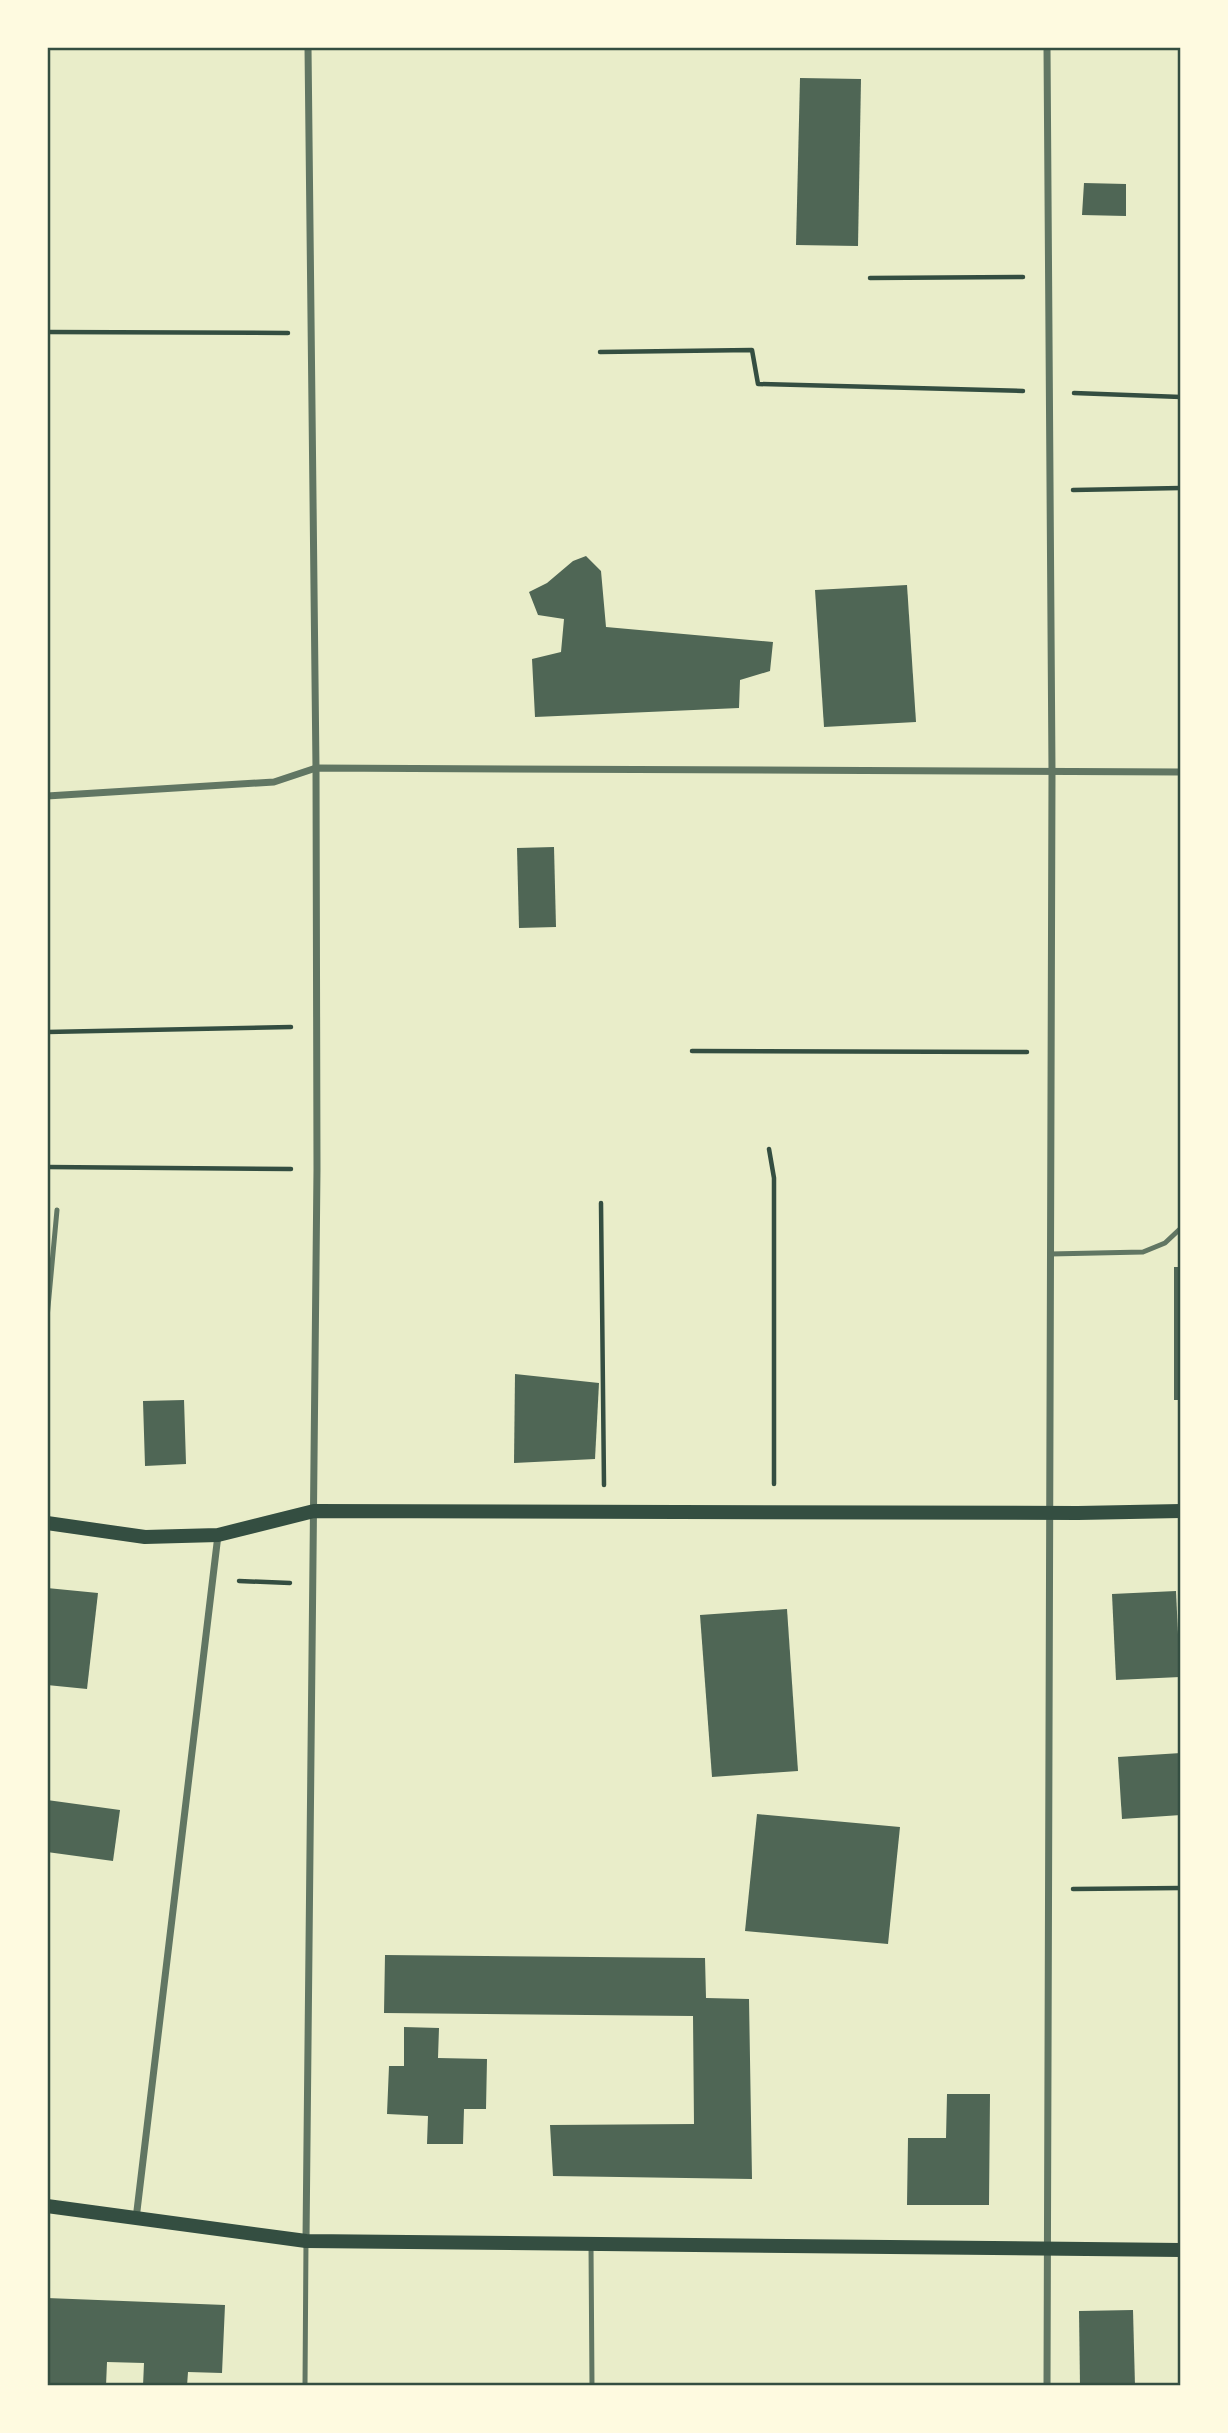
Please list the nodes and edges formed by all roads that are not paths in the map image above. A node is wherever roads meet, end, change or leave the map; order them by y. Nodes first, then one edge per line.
1 (308, 47) edge
2 (1047, 47) edge
3 (316, 768) junction
4 (1052, 772) junction
5 (1181, 772) edge
6 (47, 796) edge
7 (57, 1210) dead end
8 (1181, 1228) edge
9 (1050, 1254) junction
10 (47, 1318) edge
11 (314, 1511) junction
12 (1181, 1511) edge
13 (1048, 1513) junction
14 (47, 1523) edge
15 (219, 1535) junction
16 (47, 2206) edge
17 (136, 2220) junction
18 (306, 2241) junction
19 (591, 2244) junction
20 (1046, 2249) junction
21 (1181, 2250) edge
22 (306, 2386) edge
23 (592, 2386) edge
24 (1047, 2386) edge

1 - 3 street
2 - 4 street
3 - 4 street
3 - 6 street
3 - 11 street
4 - 5 street
4 - 9 street
7 - 10 lane
8 - 9 lane
9 - 13 street
11 - 13 main road
11 - 15 main road
11 - 18 street
12 - 13 main road
13 - 20 street
14 - 15 main road
15 - 17 street
16 - 17 main road
17 - 18 main road
18 - 19 main road
18 - 22 lane
19 - 20 main road
19 - 23 lane
20 - 21 main road
20 - 24 street

